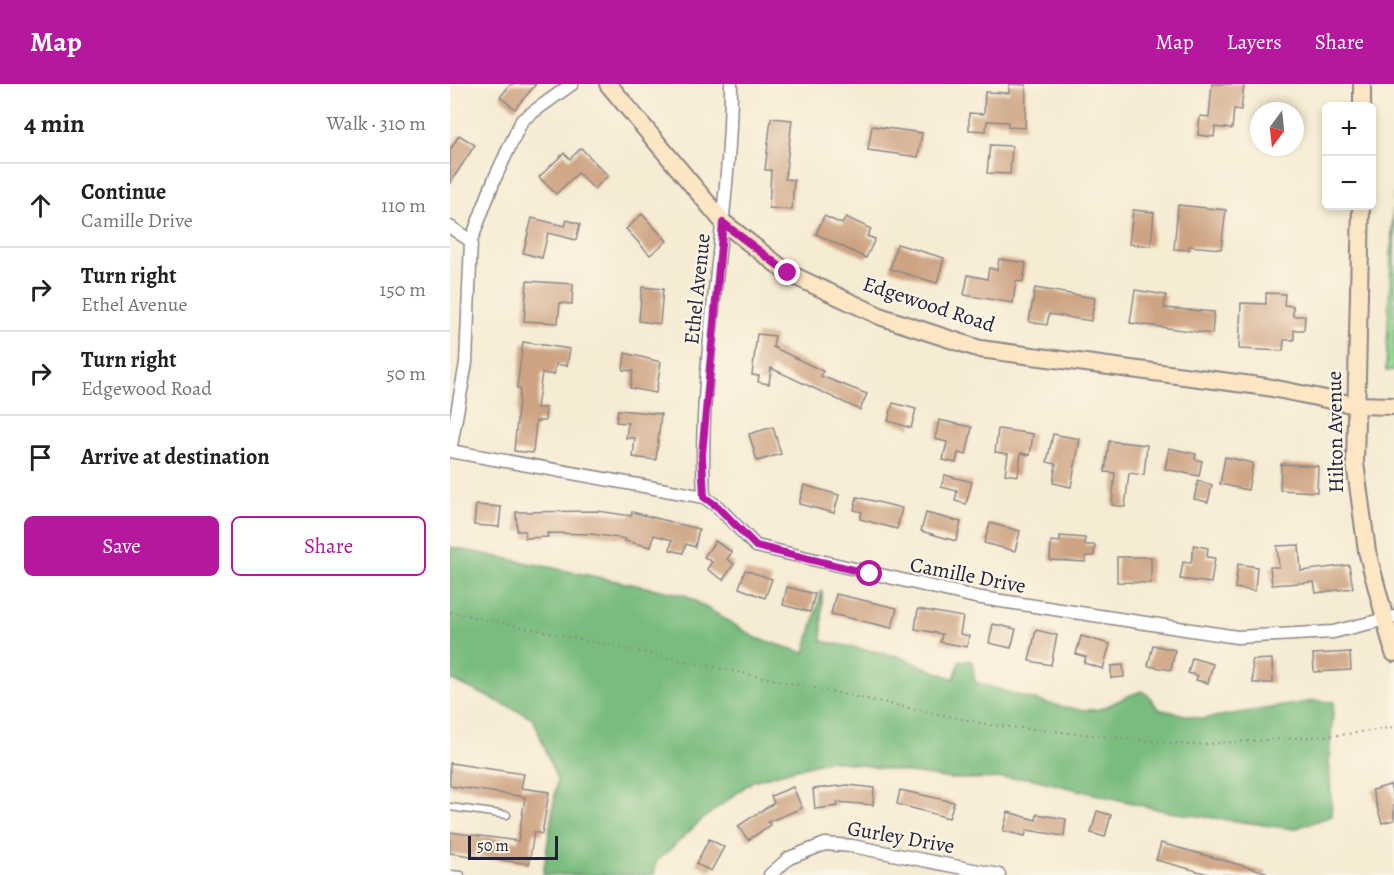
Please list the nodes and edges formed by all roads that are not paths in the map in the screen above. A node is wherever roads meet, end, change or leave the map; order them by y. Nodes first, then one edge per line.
1 (572, 84) edge
2 (608, 84) edge
3 (731, 84) edge
4 (1362, 84) edge
5 (1362, 102) edge
6 (1361, 210) edge
7 (723, 223) junction
8 (450, 227) edge
9 (471, 241) junction
10 (1355, 405) junction
11 (1394, 406) edge
12 (450, 451) edge
13 (704, 497) junction
14 (1390, 618) edge
15 (1394, 653) edge
16 (450, 807) edge
17 (507, 814) dead end
18 (450, 874) edge
19 (461, 875) edge
20 (770, 875) edge
21 (999, 875) edge

1 - 9 street
2 - 7 street, Edgewood Road
3 - 7 street, Ethel Avenue
4 - 5 street
6 - 10 street, Hilton Avenue
7 - 10 street, Edgewood Road
7 - 13 street, Ethel Avenue
8 - 9 street
9 - 12 street
10 - 11 street, Edgewood Road
10 - 14 street, Hilton Avenue
12 - 13 street, Camille Drive
13 - 14 street, Camille Drive
14 - 15 street, Hilton Avenue
16 - 17 lane
18 - 19 lane
20 - 21 street, Gurley Drive

